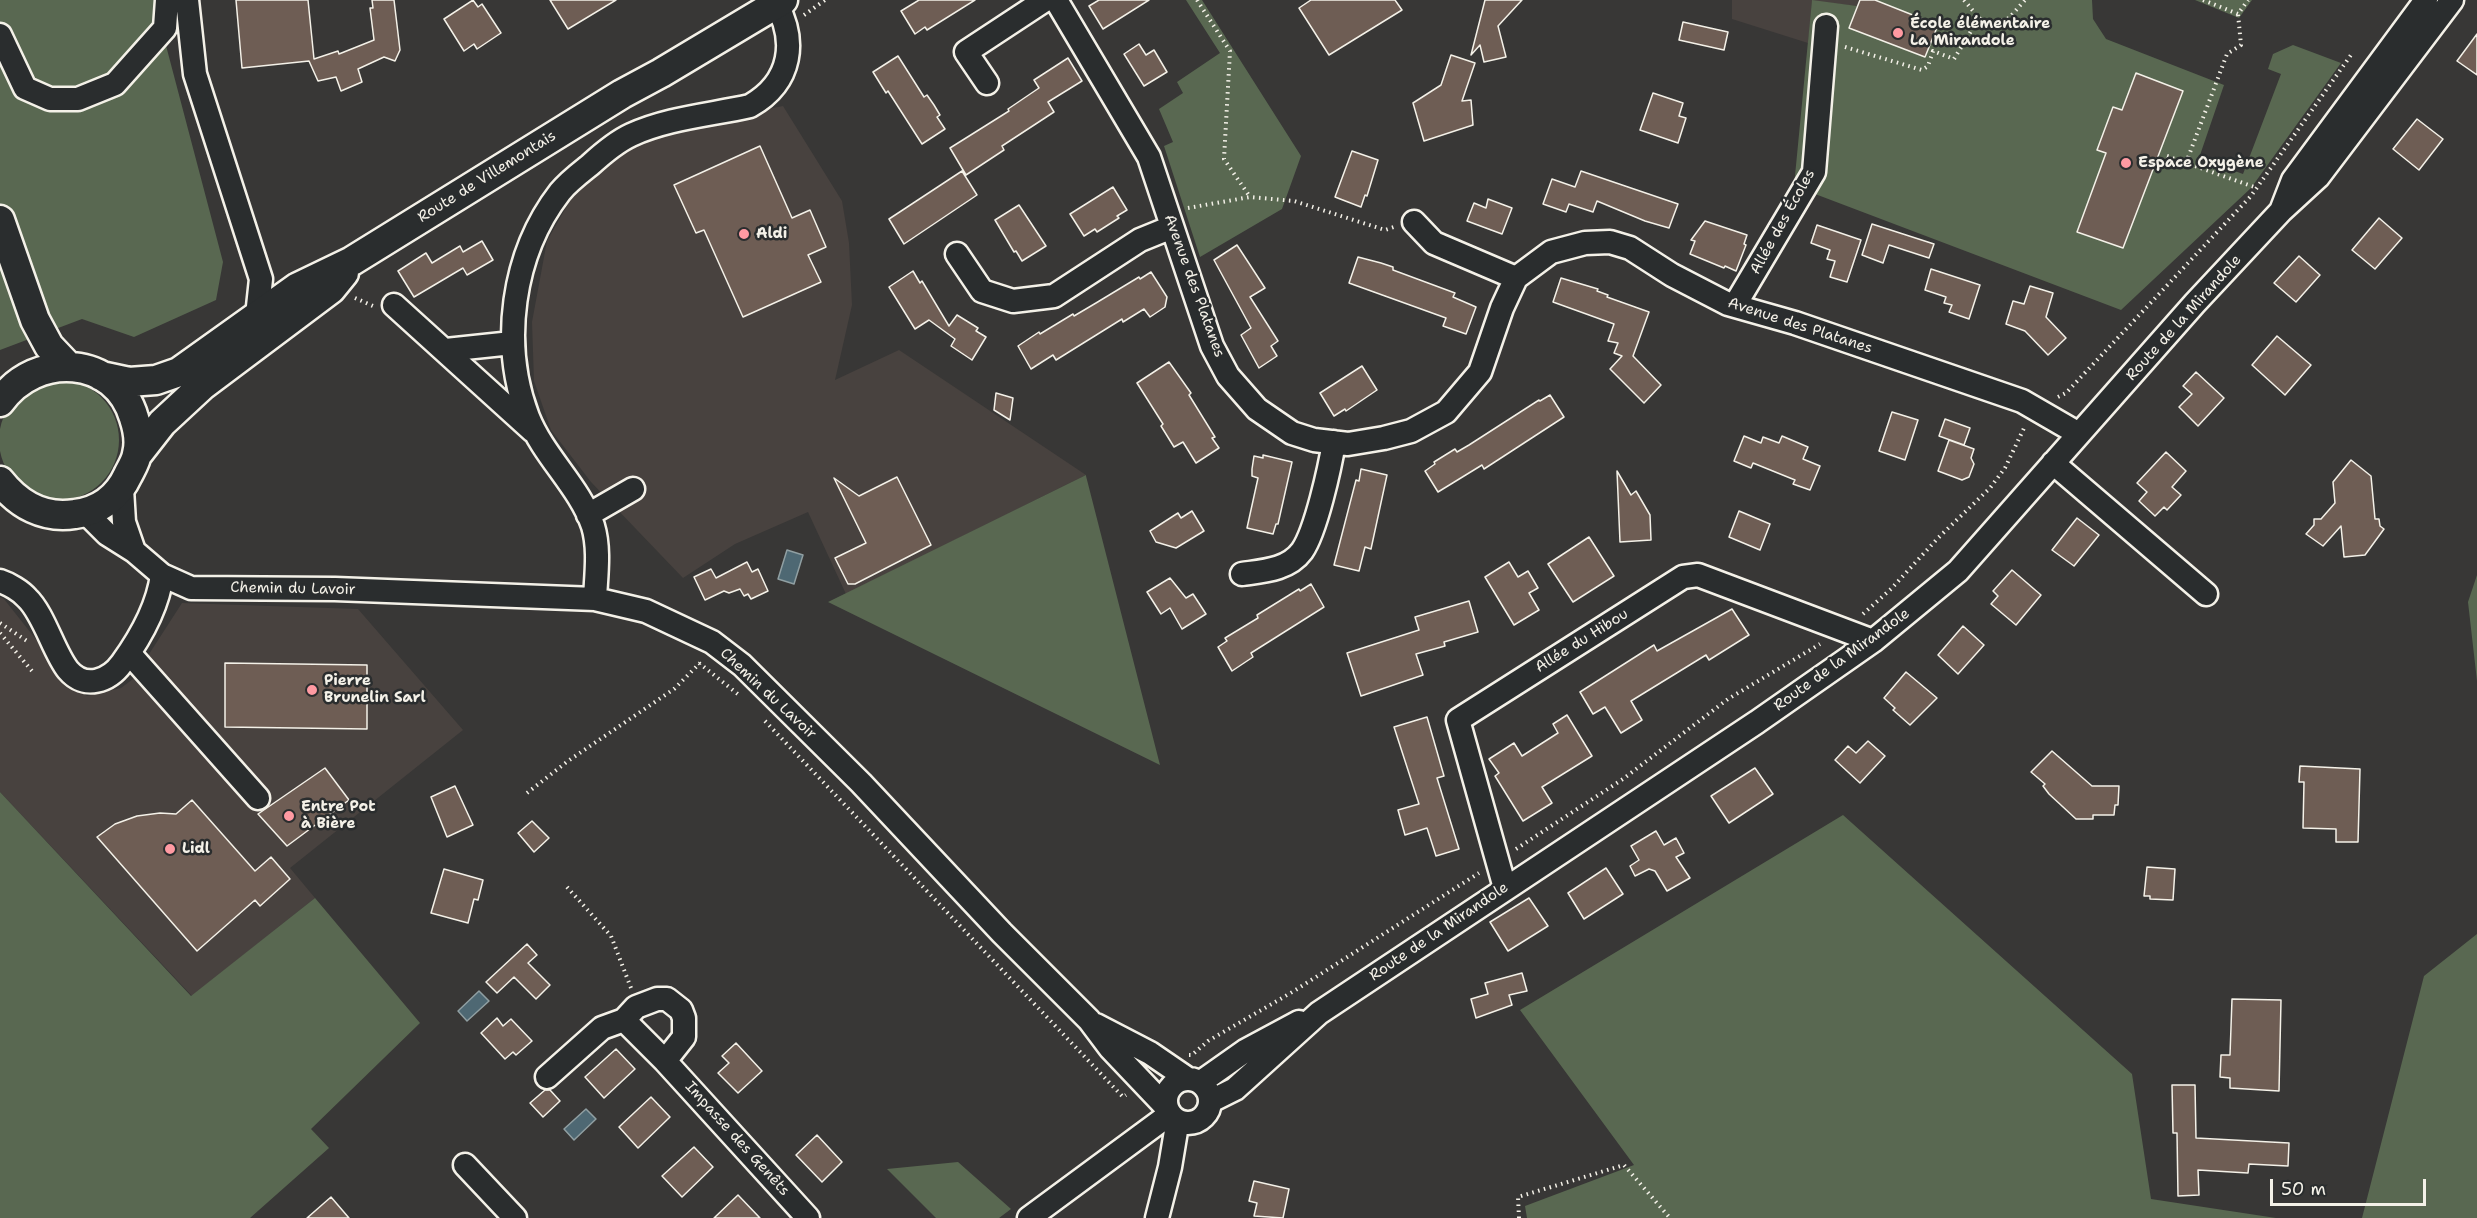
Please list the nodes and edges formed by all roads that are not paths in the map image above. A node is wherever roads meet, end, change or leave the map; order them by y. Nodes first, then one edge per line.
1 (167, 0) edge
2 (187, 0) edge
3 (1045, 0) edge
4 (1056, 0) edge
5 (2426, 0) edge
6 (2452, 0) edge
7 (772, 1) edge
8 (1825, 33) road end
9 (0, 35) edge
10 (2384, 72) junction
11 (987, 83) dead end
12 (1170, 219) junction
13 (0, 220) edge
14 (1414, 222) road end
15 (957, 254) dead end
16 (352, 261) junction
17 (1516, 278) junction
18 (270, 297) junction
19 (394, 304) dead end
20 (1735, 305) junction
21 (512, 343) junction
22 (446, 350) junction
23 (68, 366) junction
24 (101, 376) junction
25 (202, 385) junction
26 (0, 402) edge
27 (534, 433) junction
28 (2079, 434) junction
29 (1334, 442) junction
30 (137, 455) junction
31 (2053, 463) junction
32 (0, 481) edge
33 (122, 489) junction
34 (633, 489) dead end
35 (10, 504) edge
36 (86, 513) junction
37 (588, 515) junction
38 (134, 551) junction
39 (1242, 574) dead end
40 (162, 575) junction
41 (0, 580) edge
42 (2206, 594) dead end
43 (595, 599) junction
44 (1873, 641) junction
45 (129, 653) junction
46 (258, 798) dead end
47 (1505, 888) junction
48 (630, 1014) junction
49 (1089, 1020) junction
50 (665, 1061) junction
51 (547, 1077) dead end
52 (1200, 1087) junction
53 (1170, 1114) junction
54 (465, 1166) dead end
55 (515, 1218) edge
56 (808, 1218) edge
57 (1029, 1218) edge
58 (1157, 1218) edge

1 - 9 street
2 - 18 street
3 - 11 street
4 - 12 street, Avenue des Platanes
5 - 10 street, Route de la Mirandole
6 - 10 street, Route de la Mirandole
7 - 16 main road, Route de Villemontais
7 - 21 street
8 - 20 street, Allée des Écoles
10 - 28 street, Route de la Mirandole
12 - 15 street
12 - 29 street, Avenue des Platanes
13 - 23 main road
14 - 17 street
16 - 18 main road
16 - 25 main road
17 - 20 street, Avenue des Platanes
17 - 29 street, Avenue des Platanes
18 - 24 main road
18 - 25 street
19 - 22 street
20 - 28 street, Avenue des Platanes
21 - 22 street
21 - 27 street
22 - 27 street
23 - 24 main road
23 - 26 main road
24 - 30 main road
25 - 30 main road
27 - 37 street
28 - 31 street, Route de la Mirandole
29 - 39 street
30 - 33 main road
31 - 42 street
31 - 44 street, Route de la Mirandole
32 - 35 main road
33 - 36 main road
33 - 38 street
34 - 37 street
35 - 36 main road
36 - 38 street, Chemin du Lavoir
37 - 43 street
38 - 40 street, Chemin du Lavoir
40 - 43 street, Chemin du Lavoir
40 - 45 street
41 - 45 street
43 - 49 street, Chemin du Lavoir
44 - 47 street, Route de la Mirandole
44 - 47 street, Allée du Hibou
45 - 46 street
47 - 52 street, Route de la Mirandole
48 - 50 street, Impasse des Genêts
48 - 50 street
48 - 51 street
49 - 52 street, Chemin du Lavoir
49 - 53 street, Chemin du Lavoir
50 - 56 street, Impasse des Genêts
52 - 53 street
52 - 53 street
53 - 57 street
53 - 58 street
54 - 55 street

